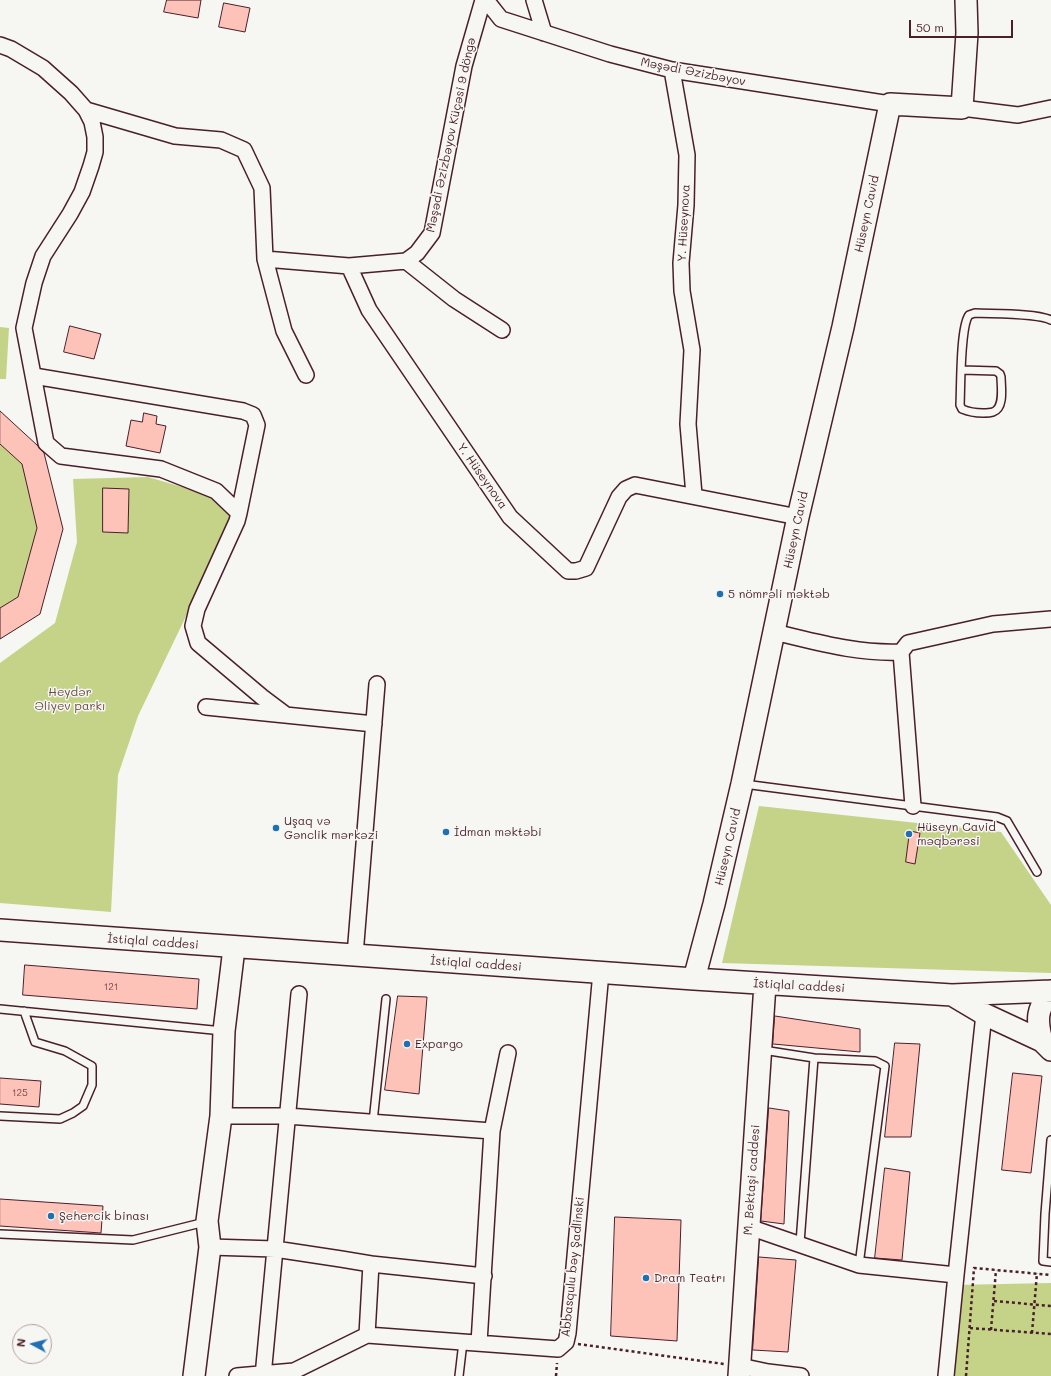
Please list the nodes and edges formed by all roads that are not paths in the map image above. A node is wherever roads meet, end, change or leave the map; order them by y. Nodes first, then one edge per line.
1 (485, 0) edge
2 (534, 0) edge
3 (966, 0) edge
4 (544, 32) junction
5 (0, 45) edge
6 (672, 70) junction
7 (890, 104) junction
8 (962, 108) junction
9 (1051, 108) edge
10 (86, 110) junction
11 (265, 259) junction
12 (406, 262) junction
13 (349, 266) junction
14 (1051, 320) edge
15 (502, 330) dead end
16 (962, 370) junction
17 (306, 375) dead end
18 (34, 376) junction
19 (694, 495) junction
20 (239, 513) junction
21 (798, 517) junction
22 (1051, 619) edge
23 (774, 632) junction
24 (901, 652) junction
25 (377, 684) dead end
26 (206, 707) dead end
27 (286, 715) junction
28 (374, 724) junction
29 (742, 784) junction
30 (913, 806) junction
31 (1037, 872) dead end
32 (0, 930) edge
33 (234, 948) junction
34 (355, 955) junction
35 (601, 972) junction
36 (694, 979) junction
37 (765, 984) junction
38 (1050, 991) edge
39 (299, 994) dead end
40 (952, 995) junction
41 (386, 999) dead end
42 (0, 1009) edge
43 (24, 1011) junction
44 (984, 1014) junction
45 (224, 1031) junction
46 (1046, 1045) edge
47 (761, 1050) junction
48 (508, 1053) dead end
49 (814, 1058) junction
50 (0, 1116) edge
51 (221, 1116) junction
52 (287, 1116) junction
53 (373, 1122) junction
54 (492, 1131) junction
55 (1051, 1140) edge
56 (1048, 1214) edge
57 (207, 1221) junction
58 (749, 1227) junction
59 (0, 1234) edge
60 (800, 1243) junction
61 (210, 1247) junction
62 (275, 1249) junction
63 (1051, 1262) edge
64 (371, 1264) junction
65 (859, 1264) junction
66 (956, 1275) junction
67 (484, 1276) junction
68 (367, 1335) junction
69 (463, 1342) junction
70 (479, 1343) junction
71 (739, 1371) edge
72 (263, 1375) edge
73 (194, 1376) edge
74 (237, 1376) edge
75 (459, 1376) edge
76 (801, 1376) edge
77 (946, 1376) edge

1 - 4 street, Məşədi Əzizbəyov
1 - 12 street, Məşədi Əzizbəyov Küçəsi 9 döngə
2 - 4 street
3 - 8 main road
4 - 6 street, Məşədi Əzizbəyov
5 - 10 street
6 - 7 street, Məşədi Əzizbəyov
6 - 19 street, Y. Hüseynova
7 - 8 main road
7 - 21 main road, Hüseyn Cavid
8 - 9 street
10 - 11 street
10 - 18 street
11 - 13 street
11 - 17 street
12 - 13 street
12 - 15 street
13 - 19 street, Y. Hüseynova
14 - 16 lane
16 - 16 lane
18 - 20 street
18 - 20 street
19 - 21 street, Y. Hüseynova
20 - 27 street
21 - 23 main road, Hüseyn Cavid
22 - 24 street
23 - 24 street
23 - 29 main road, Hüseyn Cavid
24 - 30 street
25 - 28 street
26 - 27 street
27 - 28 street
28 - 34 street
29 - 30 lane
29 - 36 main road, Hüseyn Cavid
30 - 31 lane
32 - 33 main road, İstiqlal caddesi
33 - 34 main road, İstiqlal caddesi
33 - 45 main road
34 - 35 main road, İstiqlal caddesi
35 - 36 main road, İstiqlal caddesi
35 - 70 street, Abbasqulu bəy Şadlinski
36 - 37 main road, İstiqlal caddesi
37 - 40 main road, İstiqlal caddesi
37 - 47 main road, M. Bektaşi caddesi
38 - 40 main road, İstiqlal caddesi
38 - 46 main road
39 - 52 street
40 - 44 main road
41 - 53 lane
42 - 43 lane
43 - 45 lane
43 - 50 lane
44 - 46 main road
44 - 66 street
45 - 51 main road
47 - 49 lane
47 - 58 main road, M. Bektaşi caddesi
48 - 54 street
49 - 60 lane
49 - 65 lane
51 - 52 street
51 - 57 main road
52 - 53 street
52 - 62 street
53 - 54 street
54 - 67 street
55 - 56 lane
56 - 63 lane
57 - 59 lane
57 - 61 main road
58 - 60 street
58 - 71 main road, M. Bektaşi caddesi
60 - 65 street
61 - 62 street
61 - 73 main road
62 - 64 street
62 - 72 street
64 - 67 street
64 - 68 street
65 - 66 street
66 - 77 street
67 - 70 street
68 - 69 street, Abbasqulu bəy Şadlinski
68 - 72 street
69 - 70 street, Abbasqulu bəy Şadlinski
69 - 75 lane
71 - 76 street
72 - 74 street

